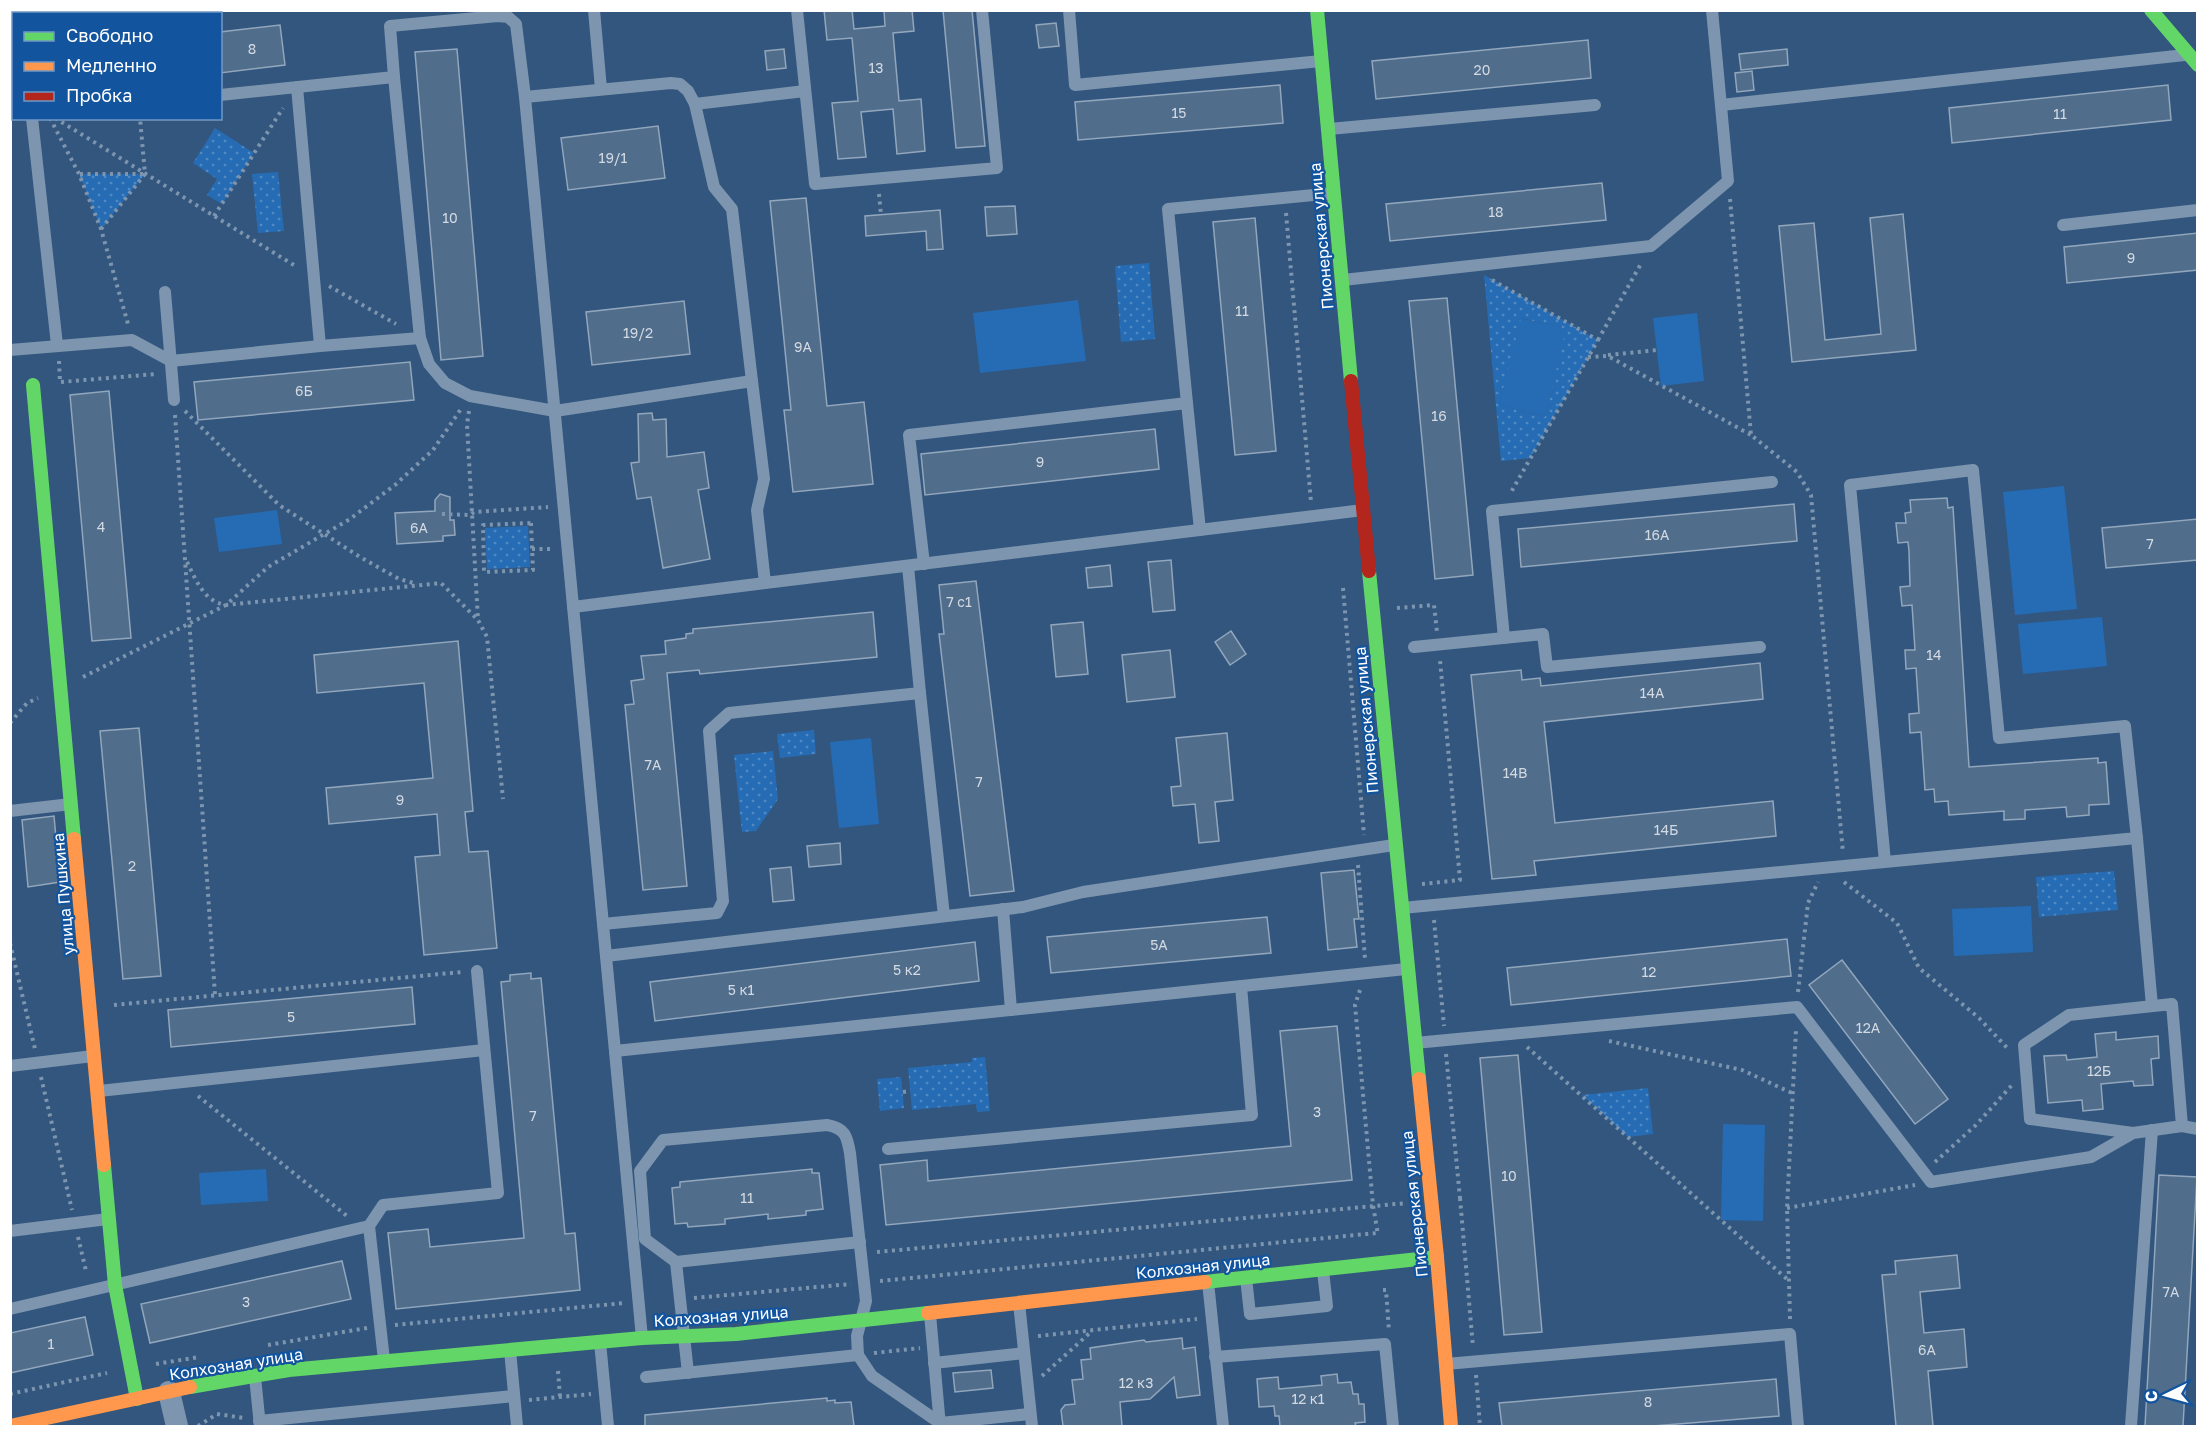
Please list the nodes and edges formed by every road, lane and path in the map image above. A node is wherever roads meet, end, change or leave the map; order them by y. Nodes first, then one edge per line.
1 (594, 10) edge
2 (797, 10) edge
3 (982, 10) edge
4 (1069, 10) edge
5 (1317, 10) edge
6 (1712, 10) edge
7 (2151, 10) edge
8 (2193, 60) edge
9 (1322, 61) junction
10 (394, 77) junction
11 (297, 87) junction
12 (601, 89) junction
13 (805, 91) junction
14 (222, 95) edge
15 (525, 97) junction
16 (694, 104) junction
17 (1595, 105) dead end
18 (1721, 105) junction
19 (32, 120) edge
20 (51, 120) edge
21 (58, 120) edge
22 (140, 120) edge
23 (1328, 129) junction
24 (79, 174) junction
25 (145, 174) junction
26 (877, 178) junction
27 (1728, 182) junction
28 (1334, 193) junction
29 (1285, 199) junction
30 (2198, 210) edge
31 (880, 215) dead end
32 (214, 216) junction
33 (2063, 225) dead end
34 (101, 229) junction
35 (1651, 246) junction
36 (1465, 265) junction
37 (314, 278) junction
38 (1342, 280) junction
39 (165, 292) dead end
40 (420, 338) junction
41 (132, 340) junction
42 (1598, 340) junction
43 (57, 345) junction
44 (320, 346) junction
45 (10, 350) edge
46 (1657, 350) dead end
47 (1608, 356) junction
48 (1588, 357) junction
49 (171, 361) junction
50 (752, 381) junction
51 (61, 382) dead end
52 (33, 385) dead end
53 (470, 396) junction
54 (174, 400) junction
55 (1187, 403) junction
56 (555, 411) junction
57 (1751, 435) junction
58 (1772, 482) dead end
59 (564, 505) junction
60 (1363, 510) junction
61 (1500, 510) junction
62 (474, 512) junction
63 (442, 514) dead end
64 (1321, 515) junction
65 (1200, 530) junction
66 (326, 534) junction
67 (483, 549) junction
68 (475, 550) junction
69 (186, 561) junction
70 (924, 564) junction
71 (908, 566) junction
72 (1342, 579) dead end
73 (765, 583) junction
74 (422, 585) junction
75 (226, 605) junction
76 (1434, 605) dead end
77 (573, 607) junction
78 (478, 620) junction
79 (189, 624) junction
80 (1504, 638) junction
81 (1438, 645) junction
82 (1414, 647) dead end
83 (1760, 647) dead end
84 (60, 689) junction
85 (920, 693) junction
86 (10, 723) edge
87 (503, 798) dead end
88 (71, 804) junction
89 (10, 811) edge
90 (2137, 838) junction
91 (1395, 845) junction
92 (1365, 849) junction
93 (1886, 862) junction
94 (1844, 866) junction
95 (1825, 868) junction
96 (1430, 883) junction
97 (1416, 885) dead end
98 (1432, 905) junction
99 (1401, 908) junction
100 (1003, 909) junction
101 (944, 916) junction
102 (603, 924) junction
103 (10, 944) edge
104 (606, 956) junction
105 (1407, 969) junction
106 (477, 971) joint
107 (1364, 974) junction
108 (1241, 986) junction
109 (215, 995) junction
110 (2152, 1006) junction
111 (90, 1007) junction
112 (1797, 1007) junction
113 (1011, 1010) junction
114 (1584, 1027) junction
115 (1513, 1034) junction
116 (1445, 1040) junction
117 (1415, 1043) junction
118 (484, 1050) junction
119 (615, 1051) junction
120 (94, 1055) junction
121 (38, 1062) junction
122 (10, 1066) edge
123 (2026, 1070) junction
124 (180, 1082) junction
125 (97, 1091) junction
126 (910, 1091) dead end
127 (903, 1092) dead end
128 (1792, 1093) junction
129 (2182, 1126) junction
130 (2198, 1129) edge
131 (2152, 1131) junction
132 (2133, 1133) junction
133 (888, 1149) dead end
134 (1927, 1177) junction
135 (1460, 1198) junction
136 (1431, 1201) junction
137 (1373, 1205) junction
138 (1786, 1208) junction
139 (643, 1210) junction
140 (630, 1211) junction
141 (109, 1219) junction
142 (75, 1223) junction
143 (369, 1226) junction
144 (10, 1231) edge
145 (1377, 1233) junction
146 (1380, 1240) dead end
147 (860, 1248) junction
148 (1437, 1257) junction
149 (676, 1262) junction
150 (1323, 1270) junction
151 (1246, 1278) junction
152 (1789, 1280) junction
153 (1208, 1282) junction
154 (864, 1283) junction
155 (115, 1285) junction
156 (91, 1291) junction
157 (680, 1299) junction
158 (638, 1302) junction
159 (1019, 1303) junction
160 (10, 1309) edge
161 (929, 1313) junction
162 (1212, 1318) junction
163 (861, 1320) junction
164 (380, 1326) junction
165 (1093, 1330) junction
166 (1790, 1334) junction
167 (684, 1337) junction
168 (642, 1338) junction
169 (1023, 1338) junction
170 (600, 1342) junction
171 (267, 1345) dead end
172 (933, 1347) junction
173 (510, 1350) junction
174 (1024, 1353) junction
175 (210, 1355) dead end
176 (858, 1355) junction
177 (1215, 1357) junction
178 (384, 1362) junction
179 (1474, 1362) junction
180 (934, 1363) junction
181 (1444, 1364) junction
182 (124, 1370) junction
183 (558, 1370) dead end
184 (688, 1373) junction
185 (254, 1375) junction
186 (646, 1377) dead end
187 (604, 1382) junction
188 (1028, 1389) junction
189 (169, 1392) junction
190 (10, 1394) edge
191 (514, 1396) junction
192 (560, 1396) junction
193 (137, 1399) junction
194 (1030, 1413) junction
195 (317, 1415) junction
196 (1009, 1421) edge
197 (259, 1424) edge
198 (940, 1425) edge
199 (10, 1426) edge
200 (177, 1426) edge
201 (197, 1426) edge
202 (307, 1426) edge
203 (517, 1426) edge
204 (608, 1426) edge
205 (1032, 1426) edge
206 (1223, 1426) edge
207 (1393, 1426) edge
208 (1451, 1426) edge
209 (1480, 1426) edge
210 (1798, 1426) edge
211 (2131, 1426) edge

1 - 12 lane
2 - 13 lane
3 - 26 lane
4 - 9 lane
5 - 9 street, Пионерская улица
6 - 18 lane
7 - 8 street
8 - 18 lane
9 - 23 street, Пионерская улица
10 - 11 lane
10 - 15 lane
10 - 40 lane
11 - 14 lane
11 - 32 path
11 - 37 lane
12 - 15 lane
12 - 16 lane
13 - 16 lane
13 - 26 lane
15 - 56 lane
16 - 50 lane
17 - 23 lane
18 - 27 lane
19 - 43 lane
20 - 24 path
21 - 25 path
22 - 25 path
23 - 28 street, Пионерская улица
24 - 25 path
24 - 34 path
25 - 32 path
25 - 34 path
26 - 31 path
27 - 35 lane
27 - 57 path
28 - 29 lane
28 - 38 street, Пионерская улица
29 - 55 lane
29 - 64 path
30 - 33 lane
32 - 37 path
34 - 41 path
35 - 36 lane
35 - 42 path
36 - 38 lane
36 - 42 path
37 - 40 path
37 - 44 lane
38 - 60 street, Пионерская улица
39 - 49 lane
40 - 44 lane
40 - 53 lane
41 - 43 lane
41 - 49 lane
42 - 48 path
43 - 45 lane
44 - 49 lane
46 - 47 path
47 - 48 path
47 - 57 path
48 - 61 path
49 - 51 path
49 - 54 lane
50 - 56 lane
50 - 73 lane
52 - 84 street, улица Пушкина
53 - 56 lane
53 - 62 path
53 - 66 path
54 - 66 path
54 - 69 path
55 - 65 lane
55 - 70 lane
56 - 59 lane
57 - 94 path
58 - 61 lane
59 - 62 path
59 - 77 lane
60 - 64 lane
60 - 91 street, Пионерская улица
61 - 80 lane
62 - 63 path
62 - 68 path
64 - 65 lane
65 - 70 lane
66 - 74 path
66 - 75 path
67 - 67 path
67 - 68 path
68 - 78 path
69 - 75 path
69 - 79 path
70 - 71 lane
71 - 73 lane
71 - 85 lane
72 - 92 path
73 - 77 lane
74 - 75 path
74 - 78 path
75 - 79 path
76 - 81 path
77 - 102 lane
78 - 87 path
79 - 84 path
79 - 109 path
80 - 81 lane
80 - 83 lane
81 - 82 lane
81 - 96 path
84 - 86 path
84 - 88 street, улица Пушкина
85 - 101 lane
85 - 102 lane
88 - 89 lane
88 - 111 street, улица Пушкина
90 - 93 lane
90 - 93 lane
90 - 110 lane
91 - 92 lane
91 - 99 street, Пионерская улица
92 - 100 lane
92 - 107 path
93 - 94 lane
94 - 95 lane
95 - 98 lane
95 - 112 path
95 - 123 path
96 - 97 path
96 - 98 path
98 - 99 lane
98 - 116 path
99 - 105 street, Пионерская улица
100 - 101 lane
100 - 113 lane
101 - 104 lane
102 - 104 lane
103 - 121 path
104 - 119 lane
105 - 107 lane
105 - 117 street, Пионерская улица
106 - 109 path
106 - 118 lane
107 - 108 lane
107 - 137 path
108 - 113 lane
108 - 133 lane
109 - 111 path
110 - 123 lane
110 - 129 lane
111 - 120 street, улица Пушкина
112 - 114 lane
112 - 128 path
112 - 134 lane
113 - 119 lane
114 - 115 lane
114 - 128 path
115 - 116 lane
115 - 152 path
116 - 117 lane
116 - 135 path
117 - 136 street, Пионерская улица
118 - 124 lane
118 - 143 lane
119 - 140 lane
120 - 121 lane
120 - 125 street, улица Пушкина
121 - 122 lane
121 - 142 path
123 - 132 lane
123 - 134 path
124 - 125 lane
124 - 143 path
125 - 141 street, улица Пушкина
126 - 127 path
128 - 138 path
129 - 130 lane
129 - 131 lane
131 - 132 lane
131 - 211 lane
132 - 134 lane
134 - 138 path
135 - 136 path
135 - 179 path
136 - 137 path
136 - 148 street, Пионерская улица
137 - 145 path
137 - 147 path
138 - 152 path
139 - 140 lane
139 - 147 lane
139 - 149 lane
140 - 158 lane
141 - 142 lane
141 - 155 street, улица Пушкина
142 - 144 lane
142 - 156 path
143 - 155 lane
143 - 164 lane
145 - 146 path
145 - 154 path
147 - 149 lane
147 - 154 lane
148 - 150 street, Колхозная улица
148 - 181 street, Пионерская улица
149 - 157 lane
150 - 151 street, Колхозная улица
150 - 151 lane
151 - 153 street, Колхозная улица
152 - 166 path
153 - 159 street, Колхозная улица
153 - 162 lane
154 - 157 path
154 - 163 lane
155 - 156 lane
155 - 182 street, улица Пушкина
156 - 160 lane
157 - 167 lane
158 - 164 path
158 - 168 lane
159 - 161 street, Колхозная улица
159 - 169 lane
161 - 163 street, Колхозная улица
161 - 172 lane
162 - 165 path
162 - 177 lane
163 - 167 street, Колхозная улица
163 - 176 lane
164 - 171 path
164 - 178 lane
165 - 169 path
165 - 188 path
166 - 179 lane
166 - 210 lane
167 - 168 street, Колхозная улица
167 - 184 lane
168 - 170 street, Колхозная улица
169 - 174 lane
170 - 173 street, Колхозная улица
170 - 187 lane
172 - 176 path
172 - 180 lane
173 - 178 street, Колхозная улица
173 - 191 lane
174 - 180 lane
174 - 188 lane
175 - 182 path
176 - 184 lane
176 - 198 lane
177 - 206 lane
177 - 207 lane
178 - 185 street, Колхозная улица
179 - 181 lane
179 - 209 path
180 - 198 lane
181 - 208 street, Пионерская улица
182 - 190 path
182 - 193 street, улица Пушкина
183 - 192 path
184 - 186 lane
185 - 189 street, Колхозная улица
185 - 197 lane
187 - 192 path
187 - 204 lane
188 - 194 lane
189 - 193 street, Колхозная улица
189 - 200 street
191 - 192 path
191 - 195 lane
191 - 203 lane
193 - 199 street, Колхозная улица
194 - 196 lane
194 - 205 lane
195 - 197 lane
195 - 202 lane
196 - 198 lane
197 - 201 path

